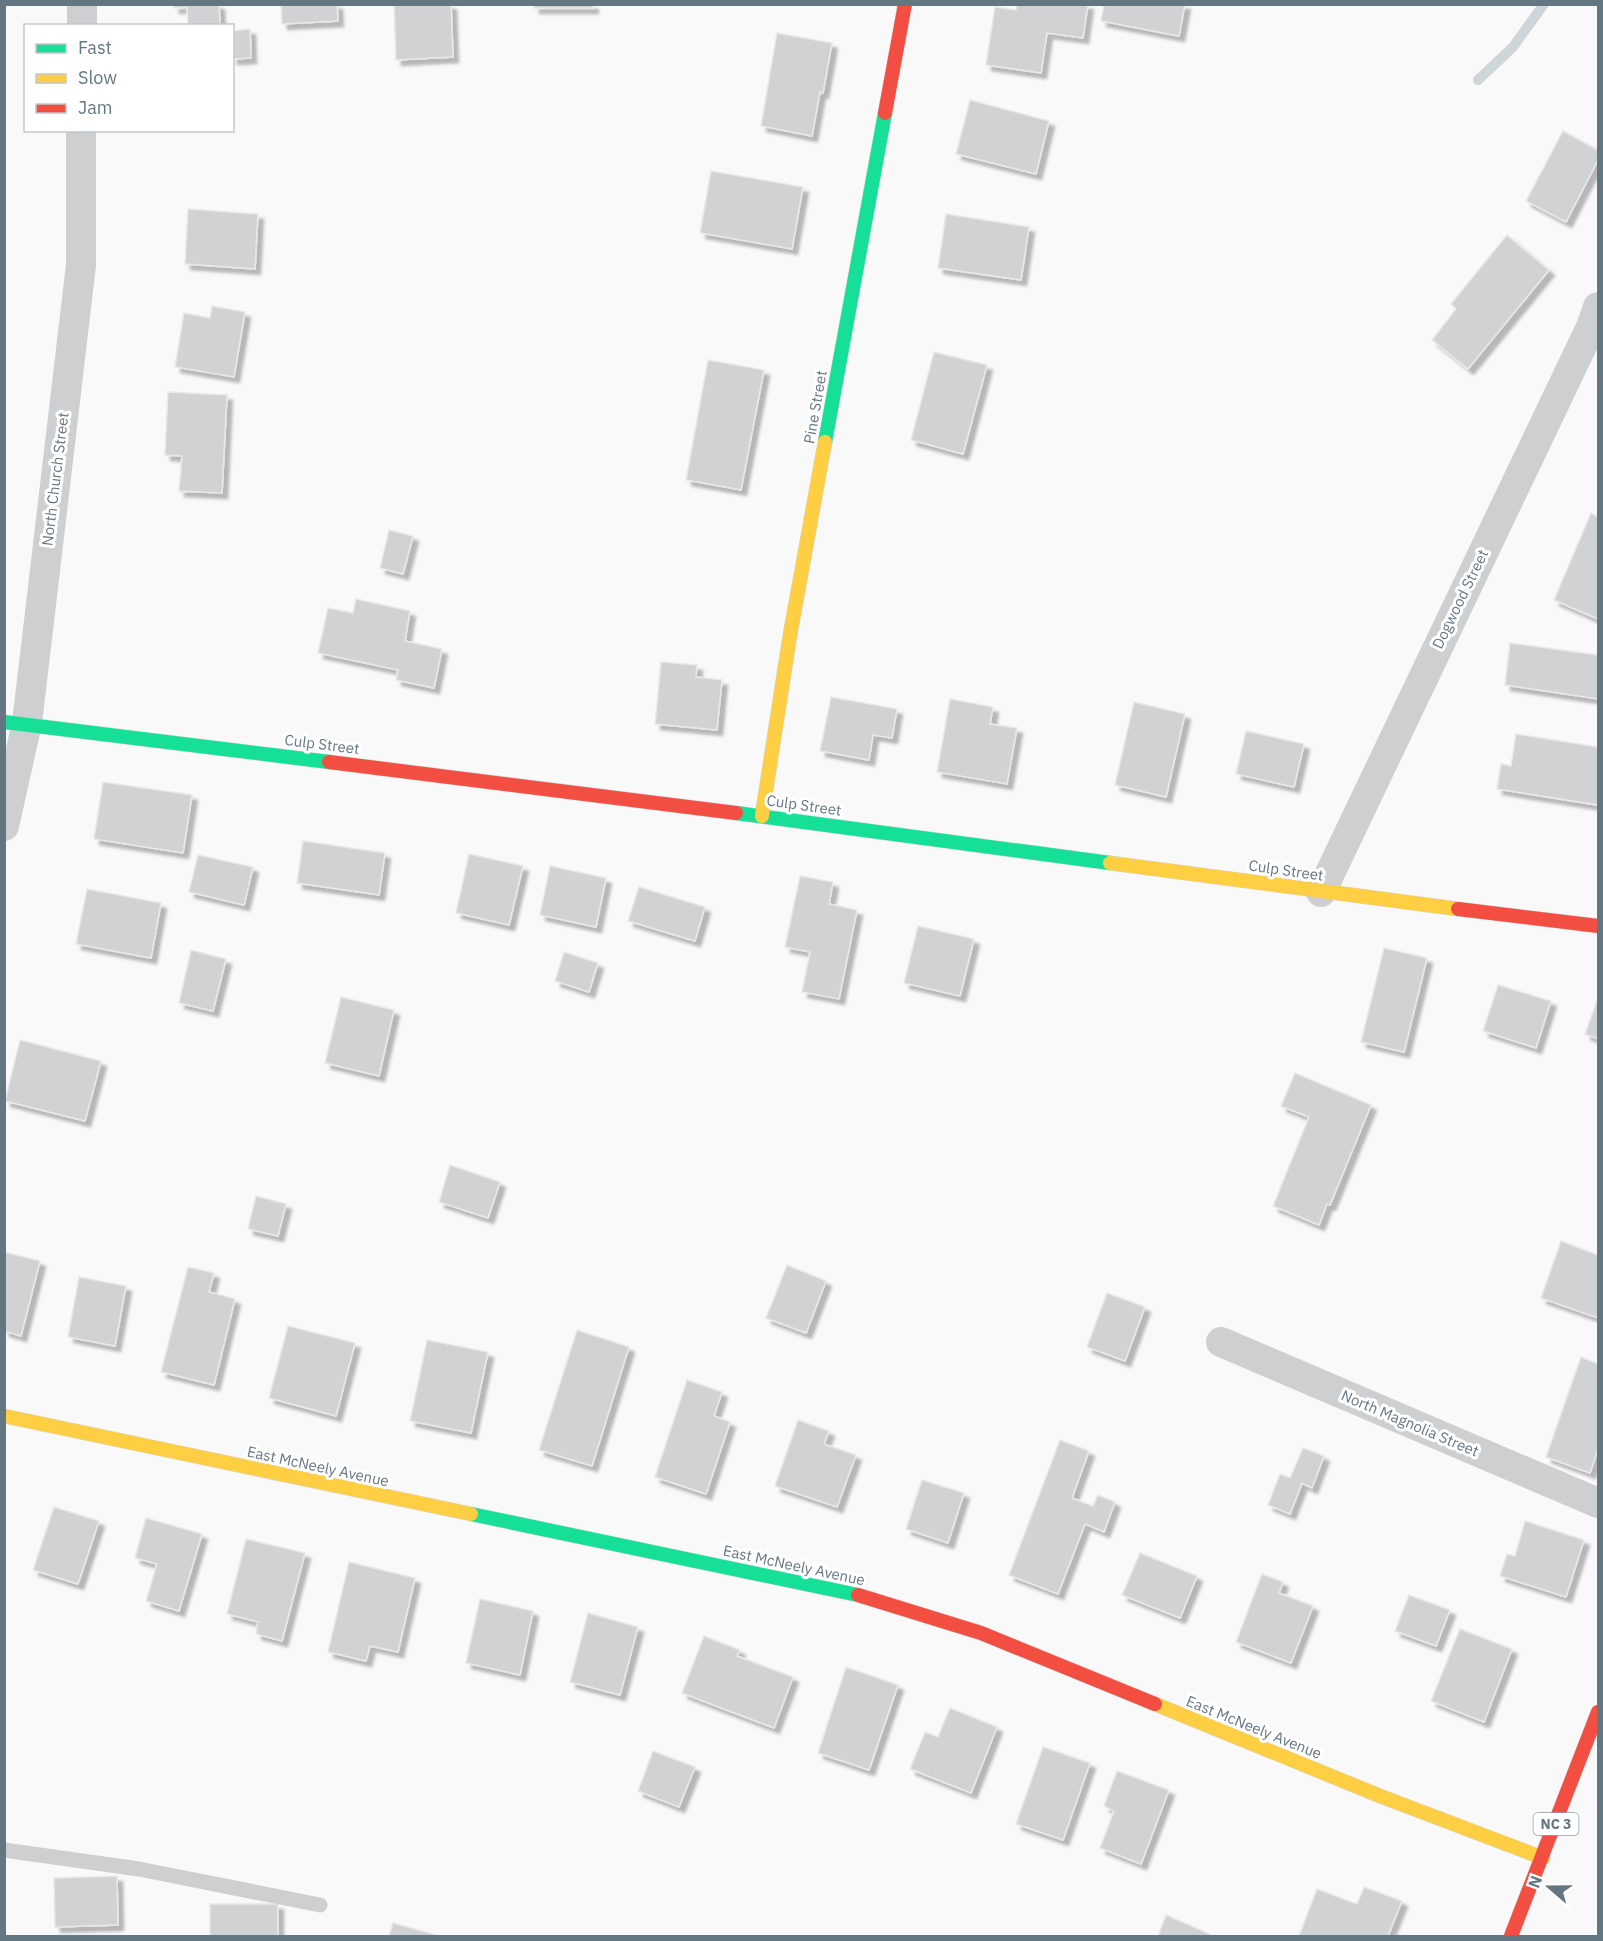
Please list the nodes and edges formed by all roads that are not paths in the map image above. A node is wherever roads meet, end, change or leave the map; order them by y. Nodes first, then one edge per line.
1 (82, 4) edge
2 (905, 4) edge
3 (82, 24) edge
4 (81, 132) edge
5 (1599, 307) edge
6 (16, 723) edge
7 (762, 816) junction
8 (4, 826) edge
9 (1321, 892) junction
10 (1599, 926) edge
11 (1221, 1342) dead end
12 (4, 1416) edge
13 (1599, 1503) edge
14 (1599, 1712) edge
15 (4, 1850) edge
16 (1543, 1858) junction
17 (320, 1905) dead end
18 (1511, 1936) edge

1 - 3 street
2 - 7 street, Pine Street
4 - 6 street, North Church Street
5 - 9 street, Dogwood Street
6 - 7 street, Culp Street
6 - 8 street, North Church Street
7 - 9 street, Culp Street
9 - 10 street, Culp Street
11 - 13 street, North Magnolia Street
12 - 16 street, East McNeely Avenue
14 - 16 street, NC 3
15 - 17 lane
16 - 18 street, NC 3

